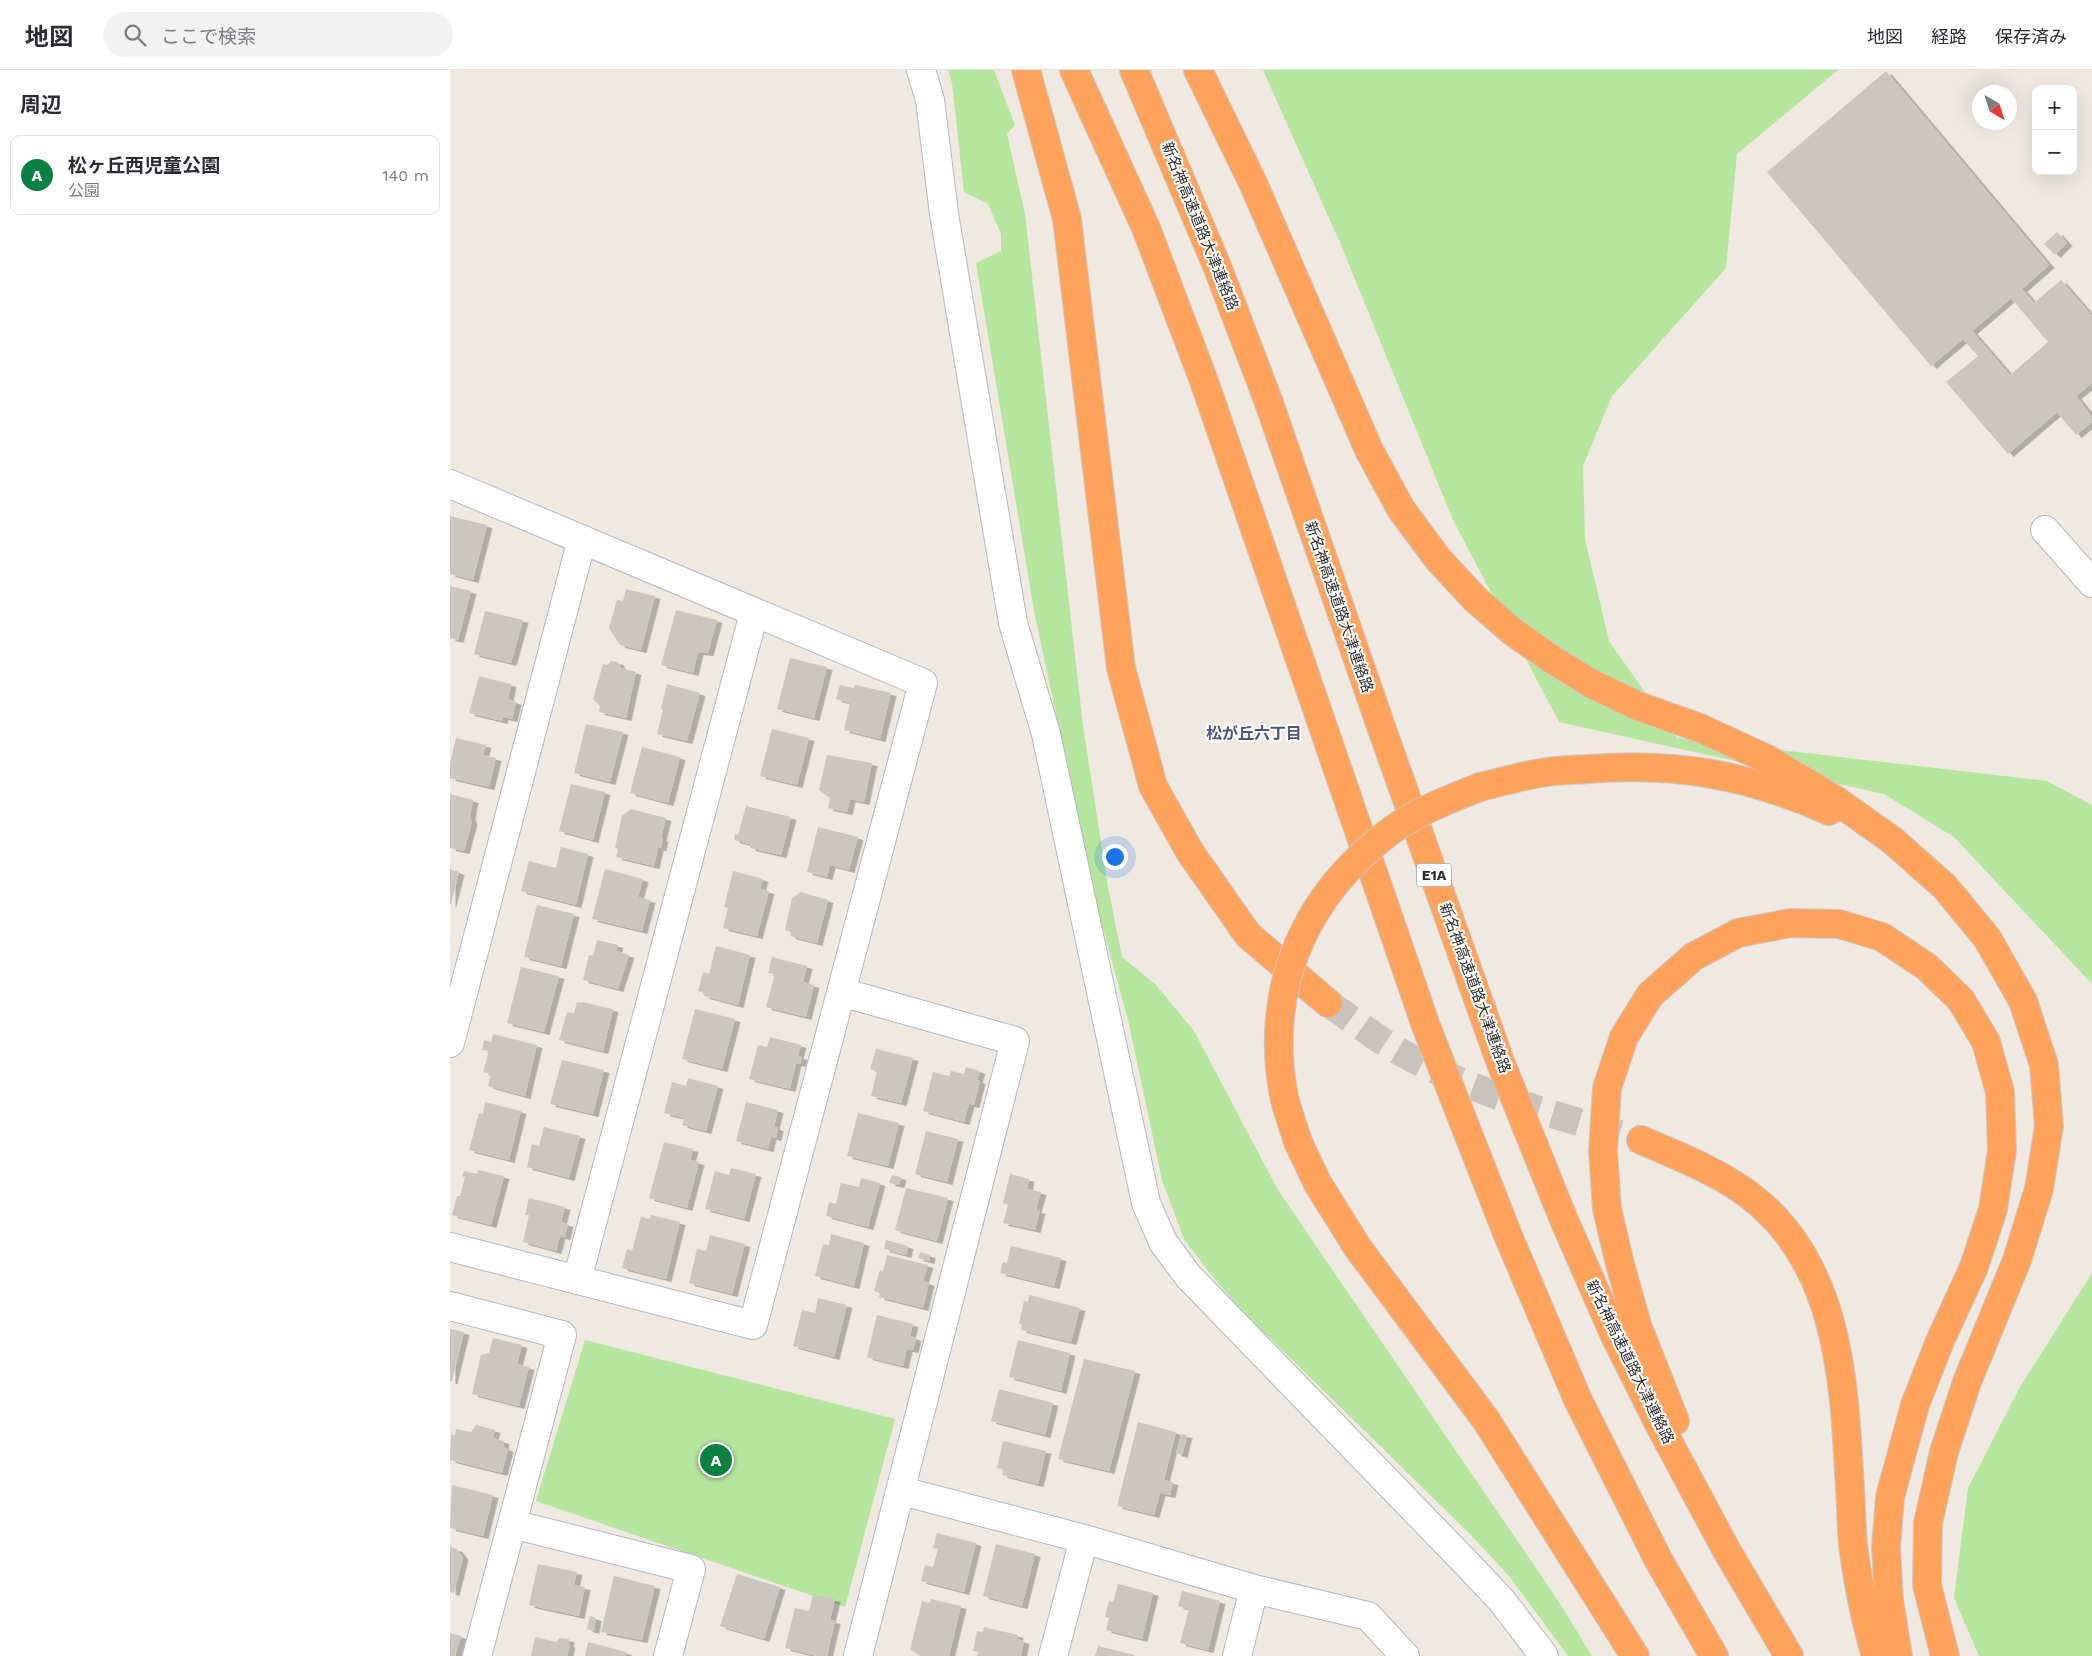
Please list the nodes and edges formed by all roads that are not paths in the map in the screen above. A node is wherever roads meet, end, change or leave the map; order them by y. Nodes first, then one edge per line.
1 (921, 70) edge
2 (1026, 70) edge
3 (1074, 70) edge
4 (1134, 70) edge
5 (1198, 70) edge
6 (450, 484) edge
7 (2045, 530) dead end
8 (582, 539) junction
9 (2092, 583) edge
10 (754, 613) junction
11 (1892, 840) junction
12 (841, 992) junction
13 (1328, 1003) tunnel mouth
14 (450, 1042) edge
15 (1641, 1140) tunnel mouth
16 (450, 1248) edge
17 (577, 1280) junction
18 (450, 1306) edge
19 (902, 1491) junction
20 (512, 1524) junction
21 (1084, 1540) junction
22 (1726, 1551) junction
23 (1254, 1589) junction
24 (477, 1656) edge
25 (668, 1656) edge
26 (858, 1656) edge
27 (1053, 1656) edge
28 (1236, 1656) edge
29 (1405, 1656) edge
30 (1544, 1656) edge
31 (1635, 1656) edge
32 (1714, 1656) edge
33 (1789, 1656) edge
34 (1876, 1656) edge
35 (1898, 1656) edge
36 (1945, 1656) edge

1 - 30 street
2 - 13 highway
3 - 32 highway
4 - 22 highway, 新名神高速道路大津連絡路 / E1A
5 - 11 highway
6 - 8 street
7 - 9 street
8 - 10 street
8 - 14 street
10 - 12 street
10 - 17 street
11 - 31 highway, bridge
11 - 36 highway
12 - 17 street
12 - 19 street
15 - 34 highway
16 - 17 street
18 - 20 street
19 - 21 street
19 - 26 street
20 - 24 street
20 - 25 street
21 - 23 street
21 - 27 street
22 - 33 highway, 新名神高速道路大津連絡路 / E1A
22 - 35 highway
23 - 28 street
23 - 29 street

